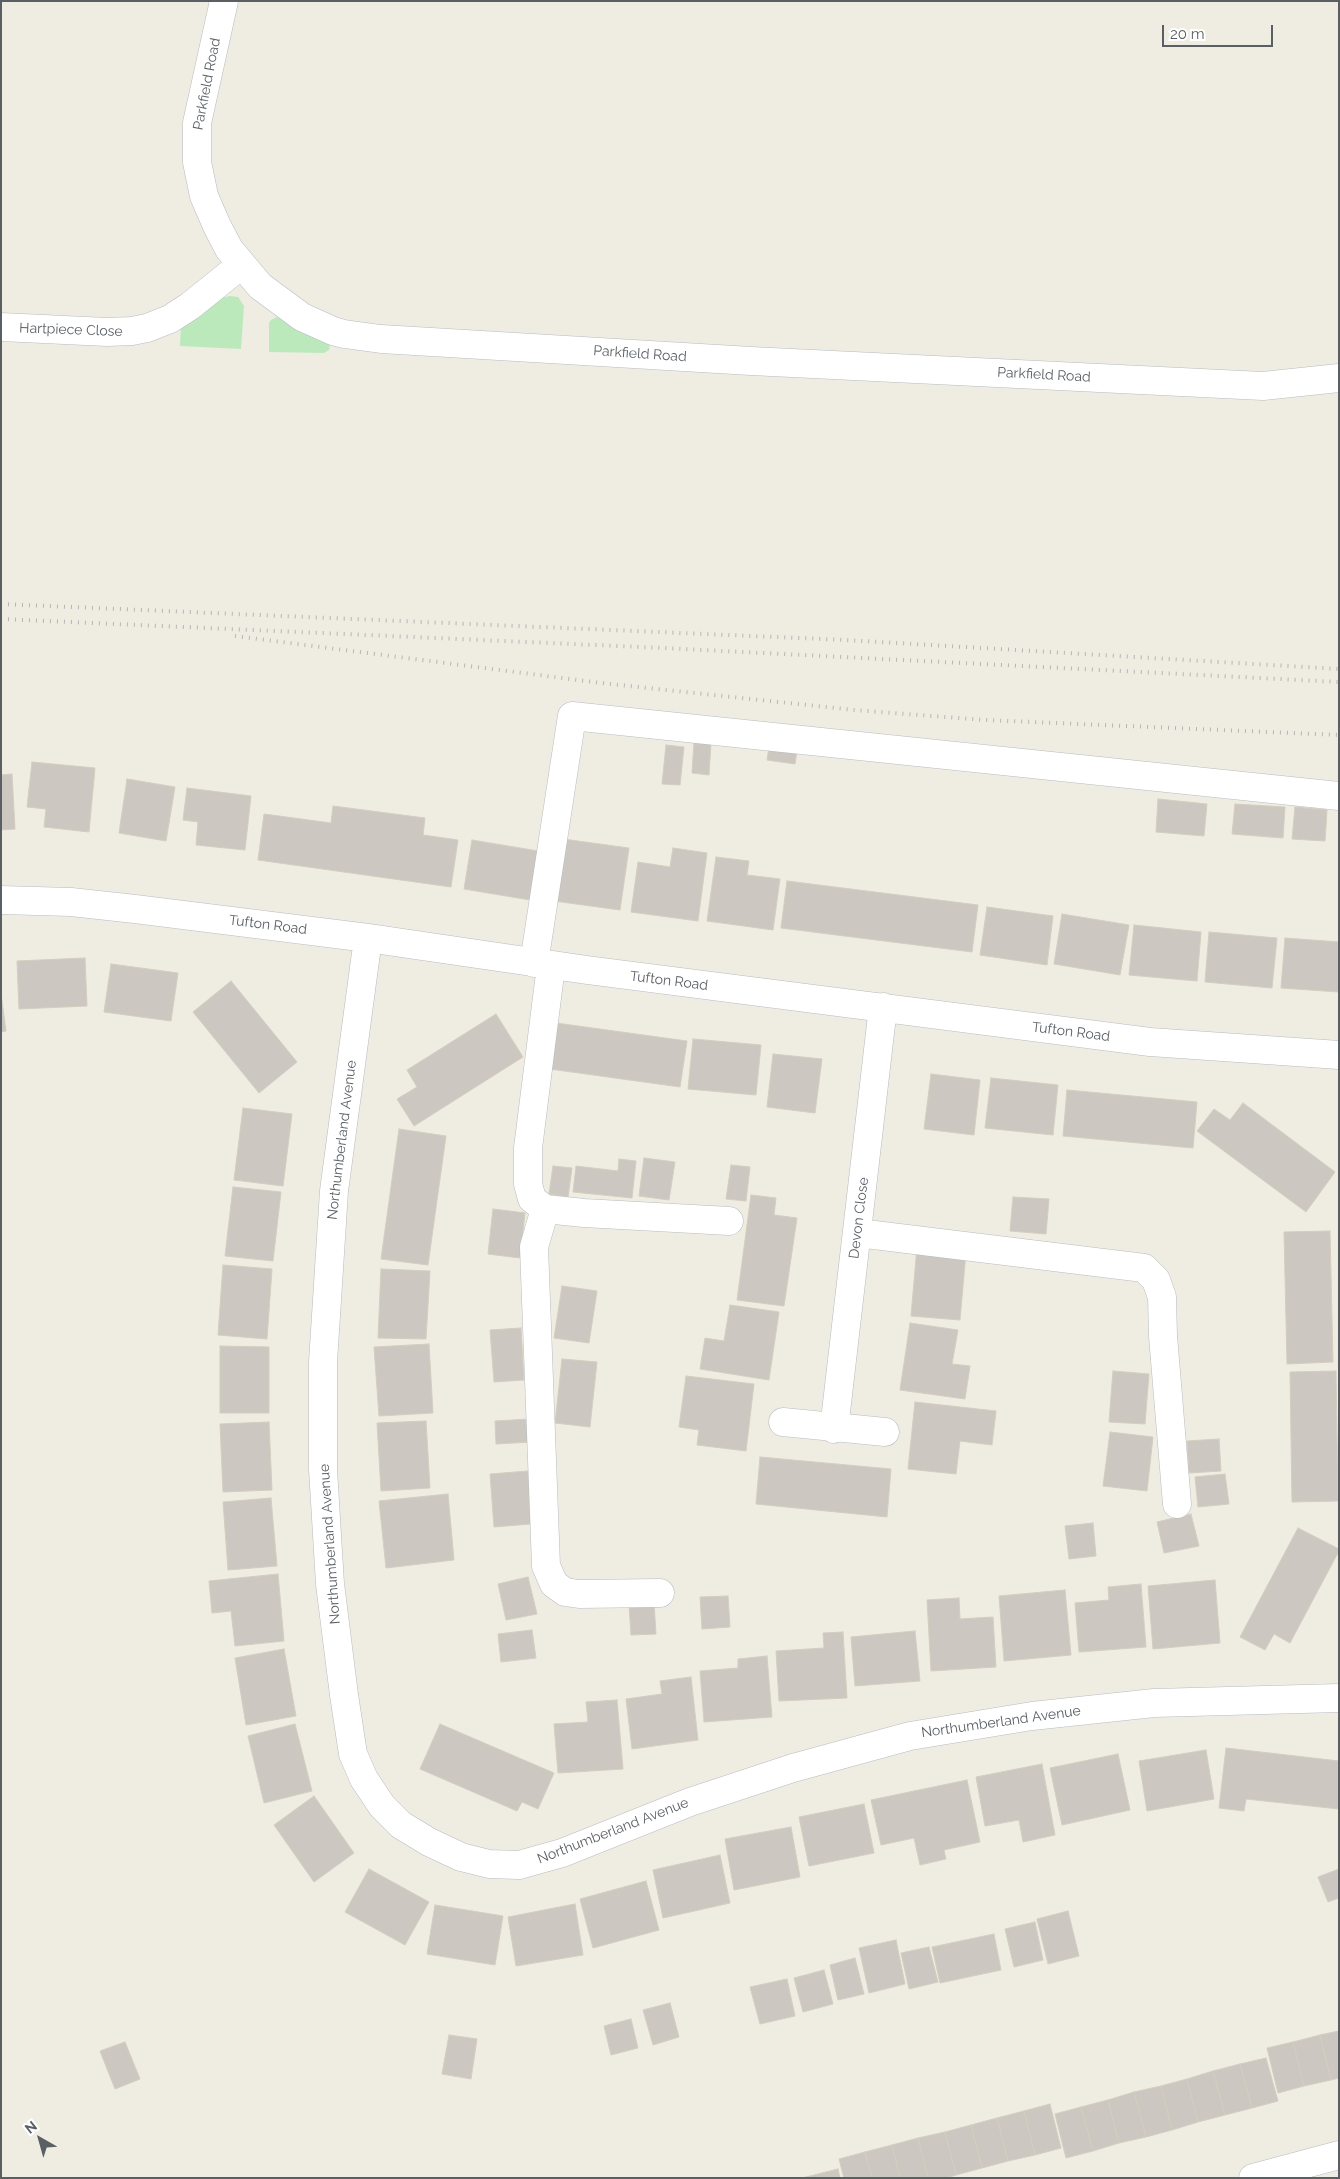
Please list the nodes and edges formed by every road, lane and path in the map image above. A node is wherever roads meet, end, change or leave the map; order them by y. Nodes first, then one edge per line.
1 (224, 1) edge
2 (241, 265) junction
3 (1, 327) edge
4 (1339, 378) edge
5 (1339, 796) edge
6 (1, 900) edge
7 (368, 938) junction
8 (542, 964) junction
9 (883, 1007) junction
10 (1339, 1055) edge
11 (545, 1208) junction
12 (729, 1221) dead end
13 (858, 1234) junction
14 (783, 1422) dead end
15 (834, 1428) junction
16 (885, 1432) dead end
17 (1177, 1504) dead end
18 (660, 1593) dead end
19 (1339, 1698) edge
20 (1339, 2155) edge
21 (1253, 2178) edge

1 - 2 street, Parkfield Road
2 - 3 street, Hartpiece Close
2 - 4 street, Parkfield Road
5 - 8 street
6 - 7 street, Tufton Road
7 - 8 street, Tufton Road
7 - 19 street, Northumberland Avenue
8 - 9 street, Tufton Road
8 - 11 street
9 - 10 street, Tufton Road
9 - 13 street, Devon Close
11 - 12 street
11 - 18 street
13 - 15 street, Devon Close
13 - 17 street
14 - 15 street
15 - 16 street
20 - 21 street

